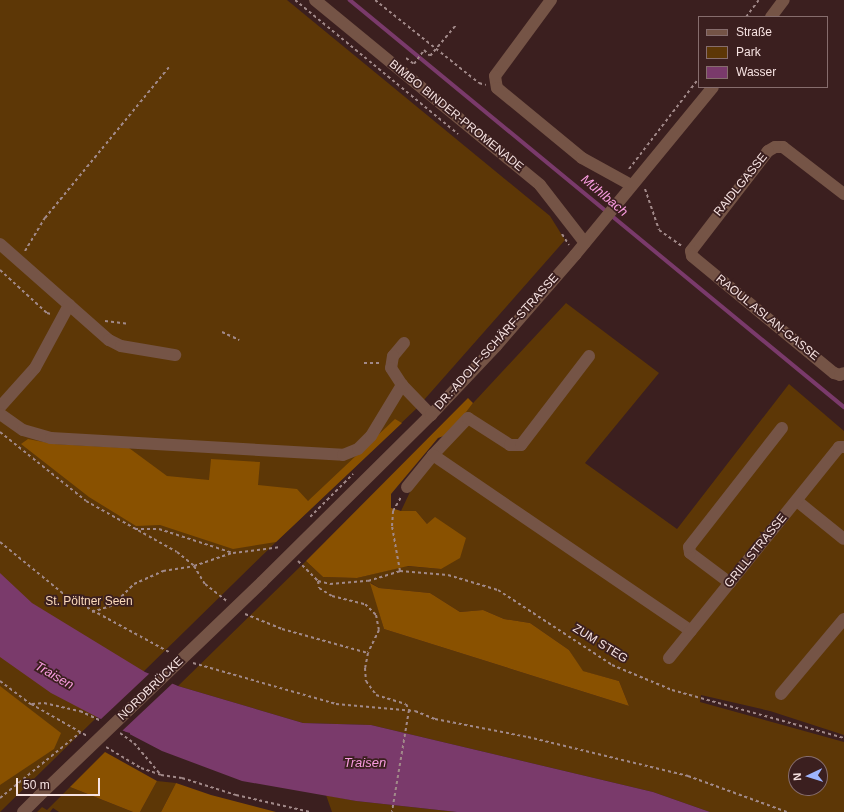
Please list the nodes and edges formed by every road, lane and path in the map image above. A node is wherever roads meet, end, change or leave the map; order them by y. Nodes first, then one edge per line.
1 (295, 0) edge
2 (315, 0) edge
3 (375, 0) edge
4 (551, 0) edge
5 (759, 0) edge
6 (777, 0) edge
7 (784, 0) edge
8 (747, 16) edge
9 (767, 16) edge
10 (772, 16) edge
11 (456, 25) dead end
12 (435, 50) junction
13 (406, 58) dead end
14 (170, 66) dead end
15 (698, 79) edge
16 (497, 88) junction
17 (713, 88) edge
18 (460, 136) dead end
19 (629, 182) junction
20 (844, 194) edge
21 (560, 229) dead end
22 (585, 243) junction
23 (0, 244) edge
24 (693, 251) junction
25 (575, 255) junction
26 (18, 260) junction
27 (69, 305) junction
28 (222, 332) dead end
29 (239, 340) dead end
30 (404, 343) dead end
31 (175, 355) dead end
32 (589, 356) dead end
33 (364, 363) dead end
34 (391, 364) junction
35 (844, 373) edge
36 (402, 385) junction
37 (0, 407) edge
38 (0, 414) edge
39 (431, 416) junction
40 (782, 428) dead end
41 (0, 432) edge
42 (844, 447) edge
43 (433, 455) junction
44 (406, 487) joint
45 (798, 501) junction
46 (135, 530) junction
47 (844, 538) edge
48 (233, 553) junction
49 (292, 554) junction
50 (194, 566) junction
51 (400, 571) junction
52 (318, 581) junction
53 (262, 582) joint
54 (730, 583) junction
55 (220, 595) dead end
56 (92, 612) dead end
57 (250, 617) dead end
58 (844, 619) edge
59 (691, 631) junction
60 (368, 653) junction
61 (669, 658) dead end
62 (0, 681) edge
63 (781, 694) dead end
64 (31, 704) junction
65 (415, 711) dead end
66 (106, 725) junction
67 (81, 732) junction
68 (84, 734) dead end
69 (844, 738) edge
70 (108, 748) dead end
71 (161, 775) junction
72 (0, 798) edge
73 (23, 812) edge
74 (310, 812) edge
75 (392, 812) edge
76 (788, 812) edge

1 - 18 path
2 - 22 street, BIMBO BINDER-PROMENADE
3 - 12 path
4 - 16 street
5 - 8 path
6 - 9 street
7 - 10 street
11 - 12 path
12 - 13 path
12 - 16 path
14 - 26 path
15 - 19 path
16 - 19 street
17 - 19 street, DR.-ADOLF-SCHÄRF-STRASSE
19 - 22 street, DR.-ADOLF-SCHÄRF-STRASSE
19 - 24 path
20 - 24 street, RAIDLGASSE
21 - 25 path
22 - 25 street, DR.-ADOLF-SCHÄRF-STRASSE
23 - 26 street
24 - 35 street, RAOUL ASLAN-GASSE
25 - 39 street, DR.-ADOLF-SCHÄRF-STRASSE
26 - 27 street
27 - 31 street
27 - 37 street
28 - 29 path
30 - 34 street
32 - 43 street
33 - 34 path
34 - 36 street
36 - 38 street
36 - 39 street
39 - 49 street, DR.-ADOLF-SCHÄRF-STRASSE
40 - 54 street
41 - 46 path
42 - 45 street, GRILLSTRASSE
43 - 44 street
43 - 59 street
44 - 51 path
45 - 47 street
45 - 54 street, GRILLSTRASSE
46 - 48 path
46 - 50 path
48 - 49 path
48 - 50 path
49 - 52 path
49 - 53 street, DR.-ADOLF-SCHÄRF-STRASSE
50 - 55 path
50 - 56 path
51 - 52 path, ZUM STEG
51 - 69 path, ZUM STEG
52 - 60 path
53 - 66 street, NORDBRÜCKE, bridge
54 - 59 street, GRILLSTRASSE
57 - 60 path
58 - 63 street
59 - 61 street, GRILLSTRASSE
60 - 75 path
62 - 64 path
64 - 66 path
64 - 67 path
65 - 76 path
66 - 71 path
66 - 73 street, NORDBRÜCKE, bridge
67 - 68 path
67 - 72 path
70 - 71 path
71 - 74 path

